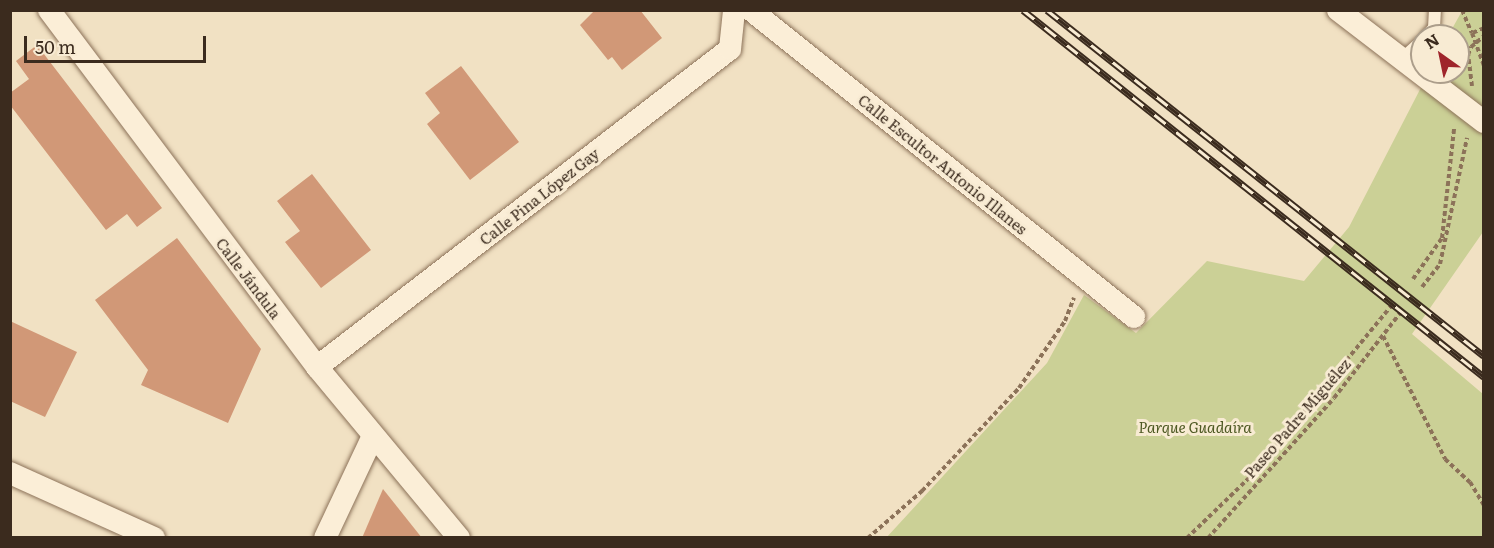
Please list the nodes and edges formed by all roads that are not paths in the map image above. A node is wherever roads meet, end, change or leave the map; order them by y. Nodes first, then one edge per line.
1 (49, 10) edge
2 (734, 10) edge
3 (751, 10) edge
4 (1338, 10) edge
5 (1410, 52) edge
6 (1403, 58) junction
7 (1474, 114) edge
8 (1134, 317) dead end
9 (317, 367) junction
10 (373, 436) junction
11 (10, 473) edge
12 (154, 537) edge
13 (325, 537) edge
14 (459, 537) edge

1 - 9 street, Calle Jándula
2 - 9 street, Calle Pina López Gay
3 - 8 street, Calle Escultor Antonio Illanes
4 - 6 street
5 - 6 lane
6 - 7 street
9 - 10 street, Calle Jándula
10 - 13 street
10 - 14 street, Calle Jándula
11 - 12 street

